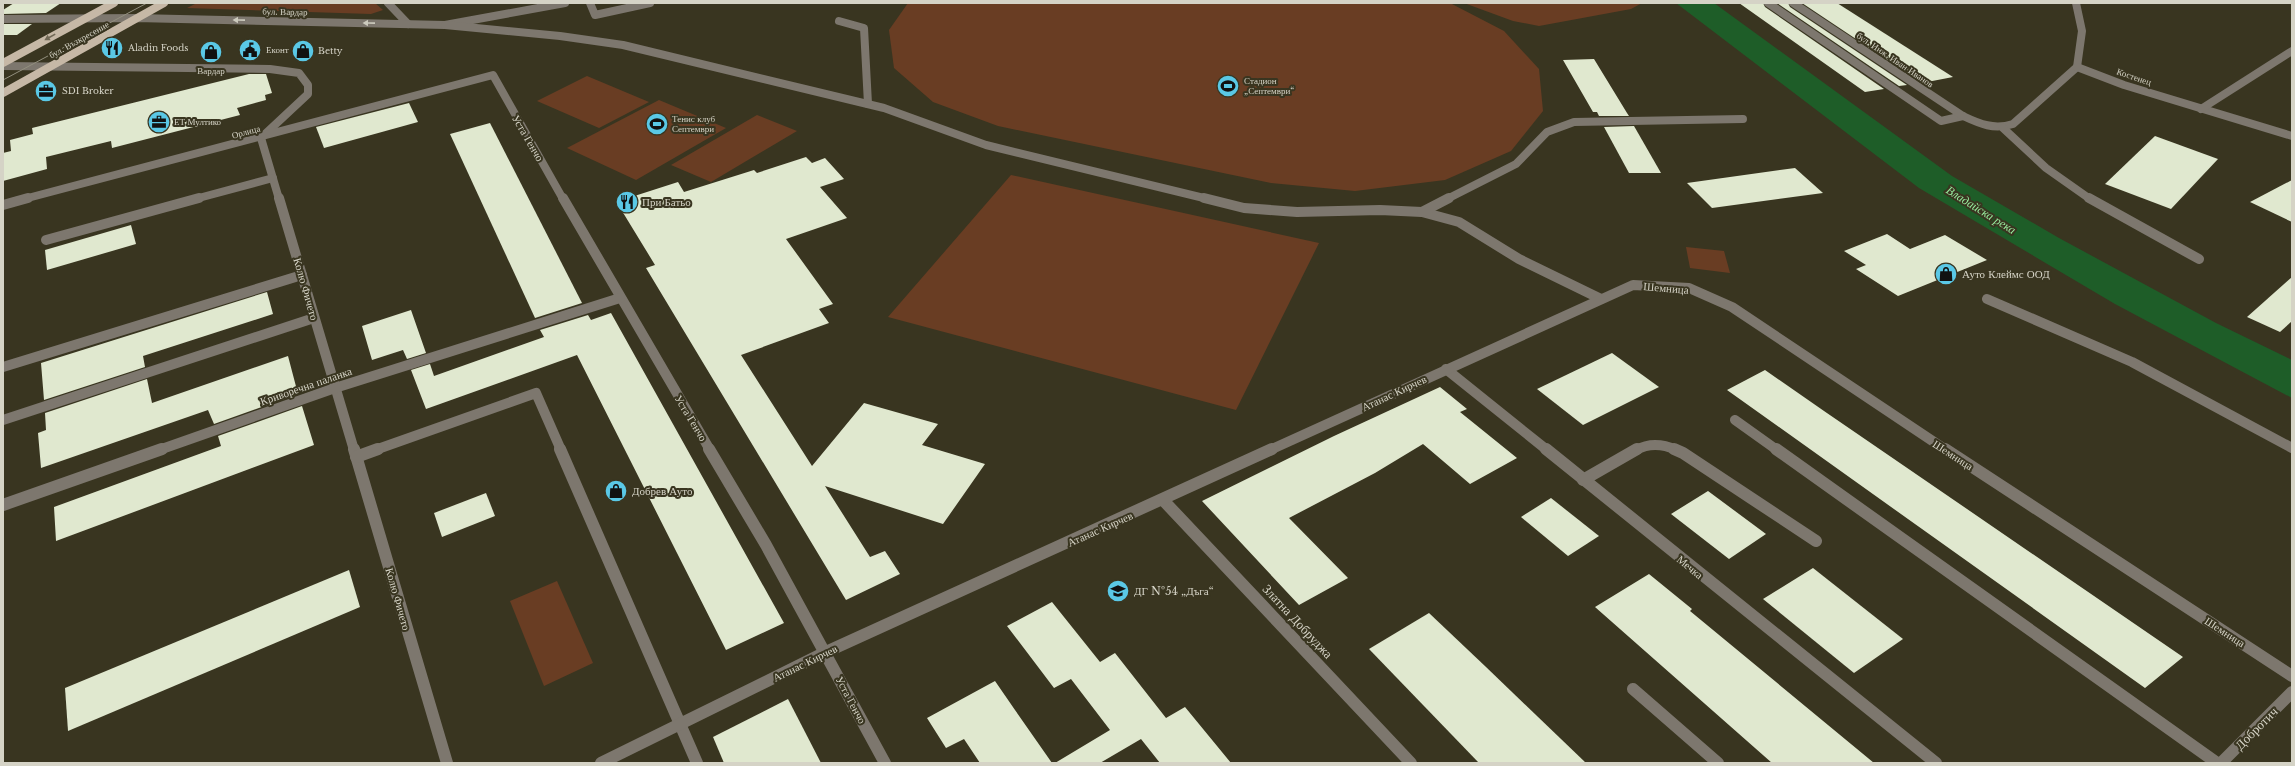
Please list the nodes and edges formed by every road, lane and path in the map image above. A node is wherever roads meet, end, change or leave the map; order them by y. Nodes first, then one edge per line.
1 (114, 3) edge
2 (164, 3) edge
3 (388, 3) edge
4 (564, 3) edge
5 (590, 3) edge
6 (650, 3) edge
7 (1768, 3) edge
8 (1793, 3) edge
9 (2076, 3) edge
10 (85, 18) junction
11 (136, 18) junction
12 (3, 19) edge
13 (839, 21) dead end
14 (408, 24) junction
15 (445, 25) junction
16 (2292, 52) edge
17 (3, 63) edge
18 (3, 66) edge
19 (50, 66) junction
20 (2077, 67) junction
21 (493, 76) joint
22 (3, 93) edge
23 (868, 104) junction
24 (2201, 109) junction
25 (1963, 116) junction
26 (1743, 119) dead end
27 (2003, 128) junction
28 (2292, 136) edge
29 (261, 138) junction
30 (273, 178) junction
31 (3, 205) edge
32 (1422, 212) junction
33 (46, 240) dead end
34 (2199, 260) dead end
35 (302, 275) junction
36 (620, 298) junction
37 (1601, 299) junction
38 (1987, 299) dead end
39 (314, 318) junction
40 (3, 367) edge
41 (1446, 369) junction
42 (336, 388) junction
43 (3, 420) edge
44 (1735, 420) dead end
45 (2292, 448) edge
46 (356, 457) junction
47 (1583, 480) junction
48 (1163, 500) junction
49 (3, 505) edge
50 (1816, 541) dead end
51 (826, 652) junction
52 (2292, 676) edge
53 (1633, 689) dead end
54 (2292, 692) edge
55 (681, 724) junction
56 (447, 763) edge
57 (601, 763) edge
58 (697, 763) edge
59 (885, 763) edge
60 (1411, 763) edge
61 (1718, 763) edge
62 (1936, 763) edge
63 (2217, 763) edge
64 (2221, 763) edge

1 - 10 main road, бул. Възкресение
2 - 11 main road, бул. Възкресение
3 - 14 street
4 - 15 street, бул. Вардар
5 - 6 street
7 - 25 street
8 - 25 street, бул. Инж. Иван Иванов
9 - 20 street
10 - 11 street, бул. Вардар
10 - 12 street, бул. Вардар
10 -> 17 main road, бул. Възкресение
14 -> 11 street, бул. Вардар
11 - 19 main road, бул. Възкресение
13 - 23 street
14 - 15 street, бул. Вардар
15 - 23 street
16 - 24 street
18 - 19 street
19 - 22 main road, бул. Възкресение
19 - 29 street
20 - 24 street, Костенец
20 - 27 street
21 - 29 street, Орлица
21 - 36 street, Уста Генчо
23 - 32 street
24 - 28 street, Костенец
25 - 27 street, бул. Инж. Иван Иванов
26 - 32 street
27 - 34 street
29 - 30 street, Колю Фичето
29 - 31 street, Орлица
30 - 33 street
30 - 35 street, Колю Фичето
32 - 37 street
35 - 39 street, Колю Фичето
35 - 40 street
36 - 42 street, Криворечна паланка
36 - 51 street, Уста Генчо
37 - 41 street, Атанас Кирчев
37 - 52 street, Шемница
38 - 45 street
39 - 42 street, Колю Фичето
39 - 43 street
41 - 47 street, Мечка
41 - 48 street, Атанас Кирчев
42 - 46 street, Колю Фичето
42 - 49 street, Криворечна паланка
44 - 63 street
46 - 55 street
46 - 56 street, Колю Фичето
47 - 50 street
47 - 62 street, Мечка
48 - 51 street, Атанас Кирчев
48 - 60 street, Златна Добруджа
51 - 55 street, Атанас Кирчев
51 - 59 street, Уста Генчо
53 - 61 street
54 - 64 street, Добротич
55 - 57 street, Атанас Кирчев
55 - 58 street

